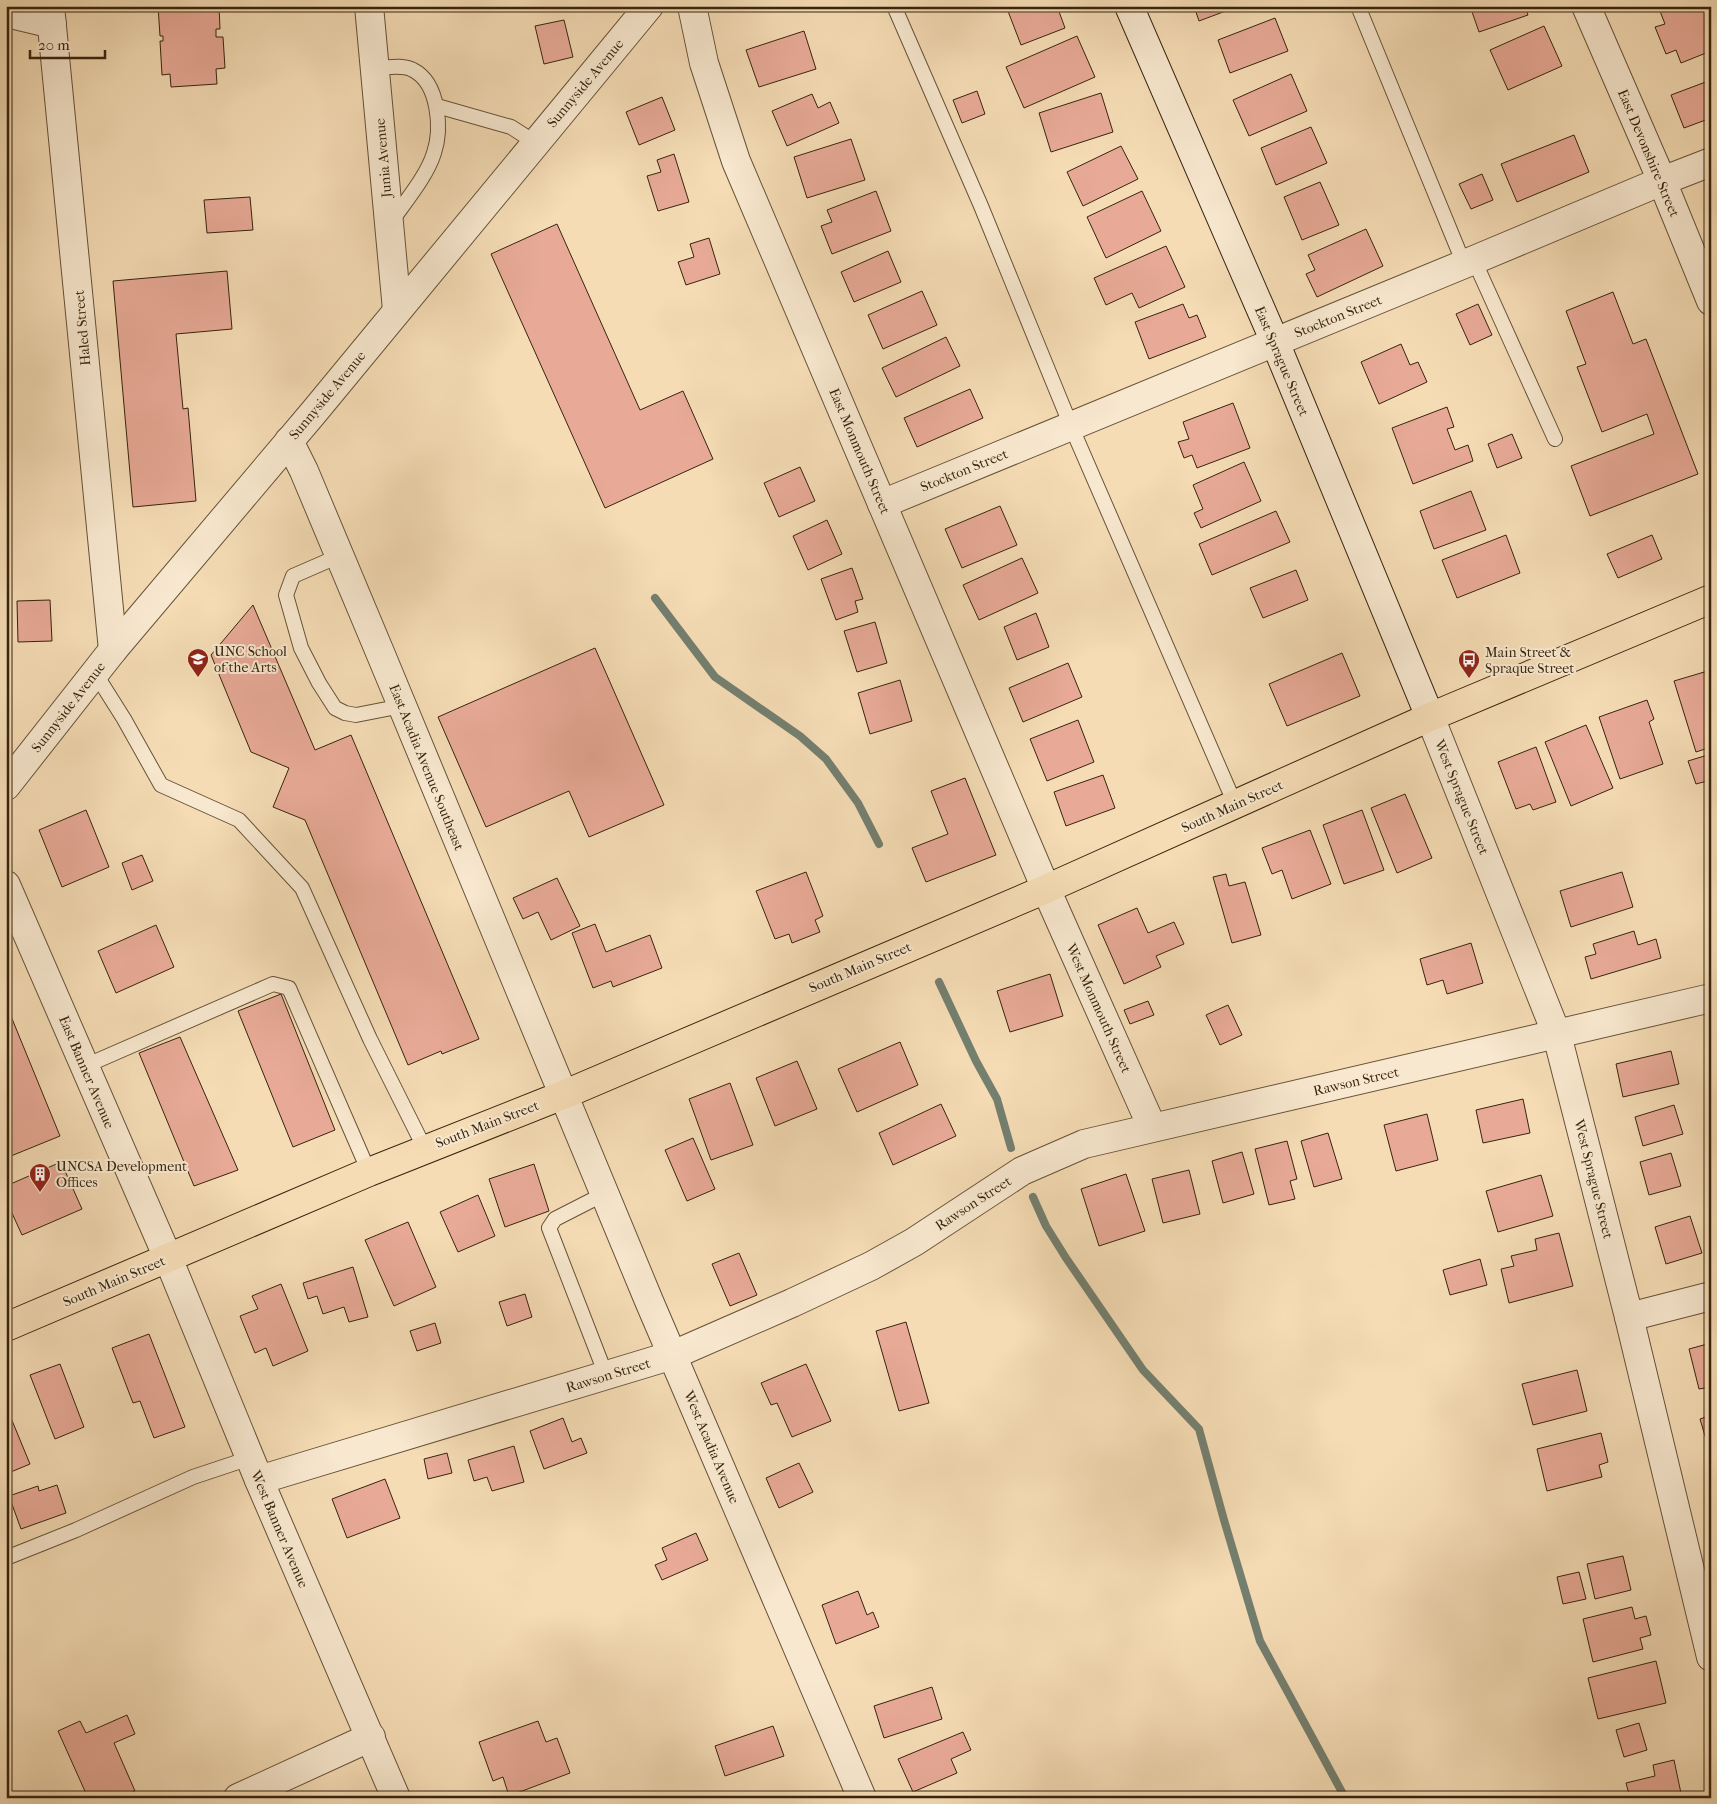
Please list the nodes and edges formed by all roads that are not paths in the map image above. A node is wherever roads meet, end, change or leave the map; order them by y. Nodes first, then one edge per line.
1 (369, 6) edge
2 (649, 6) edge
3 (692, 6) edge
4 (894, 6) edge
5 (1129, 6) edge
6 (1358, 6) edge
7 (1586, 6) edge
8 (6, 13) edge
9 (51, 15) edge
10 (375, 68) junction
11 (437, 106) junction
12 (536, 143) junction
13 (1711, 162) edge
14 (1662, 180) junction
15 (390, 224) junction
16 (1469, 262) junction
17 (1711, 301) edge
18 (397, 310) junction
19 (1274, 342) junction
20 (1071, 426) junction
21 (1555, 439) dead end
22 (289, 441) junction
23 (882, 504) junction
24 (339, 556) junction
25 (1711, 599) edge
26 (113, 650) junction
27 (95, 673) junction
28 (402, 706) junction
29 (1430, 717) junction
30 (6, 786) edge
31 (1236, 804) junction
32 (6, 885) edge
33 (1046, 889) junction
34 (1711, 998) edge
35 (1558, 1035) junction
36 (85, 1066) junction
37 (563, 1095) junction
38 (1152, 1128) junction
39 (425, 1149) junction
40 (369, 1172) junction
41 (604, 1194) junction
42 (168, 1258) junction
43 (1711, 1296) edge
44 (1629, 1317) junction
45 (6, 1326) edge
46 (673, 1355) junction
47 (606, 1375) junction
48 (254, 1469) junction
49 (6, 1558) edge
50 (1711, 1657) edge
51 (370, 1737) junction
52 (238, 1798) edge
53 (396, 1798) edge
54 (862, 1798) edge

1 - 10 street, Junia Avenue
2 - 12 street, Sunnyside Avenue
3 - 23 street, East Monmouth Street
4 - 20 lane
5 - 19 street, East Sprague Street
6 - 16 lane
7 - 14 street, East Devonshire Street
8 - 9 street
9 - 26 street, Haled Street
10 - 11 lane
10 - 15 street, Junia Avenue
11 - 12 lane
11 - 15 lane
12 - 18 street, Sunnyside Avenue
13 - 14 street, Stockton Street
14 - 16 street, Stockton Street
14 - 17 street, East Devonshire Street
15 - 18 street, Junia Avenue
16 - 19 street, Stockton Street
16 - 21 lane
18 - 22 street, Sunnyside Avenue
19 - 20 street, Stockton Street
19 - 29 street, East Sprague Street
20 - 23 street, Stockton Street
20 - 31 lane
22 - 24 street, East Acadia Avenue Southeast
22 - 26 street, Sunnyside Avenue
23 - 33 street, East Monmouth Street
24 - 28 street, East Acadia Avenue Southeast
24 - 28 lane
25 - 29 main road, South Main Street
26 - 27 street, Sunnyside Avenue
27 - 30 street, Sunnyside Avenue
27 - 39 lane
28 - 37 street, East Acadia Avenue Southeast
29 - 31 main road, South Main Street
29 - 35 street, West Sprague Street
31 - 33 main road, South Main Street
32 - 36 street, East Banner Avenue
33 - 37 main road, South Main Street
33 - 38 street, West Monmouth Street
34 - 35 street, Rawson Street
35 - 38 street, Rawson Street
35 - 44 street, West Sprague Street
36 - 40 lane
36 - 42 street, East Banner Avenue
37 - 39 main road, South Main Street
37 - 41 street, West Acadia Avenue
38 - 46 street, Rawson Street
39 - 40 main road, South Main Street
40 - 42 main road, South Main Street
41 - 46 street, West Acadia Avenue
41 - 47 lane
42 - 45 main road, South Main Street
42 - 48 street, West Banner Avenue
43 - 44 street
44 - 50 street, West Sprague Street
46 - 47 street, Rawson Street
46 - 54 street, West Acadia Avenue
47 - 48 street, Rawson Street
48 - 49 lane
48 - 51 street, West Banner Avenue
51 - 52 street
51 - 53 street, West Banner Avenue

